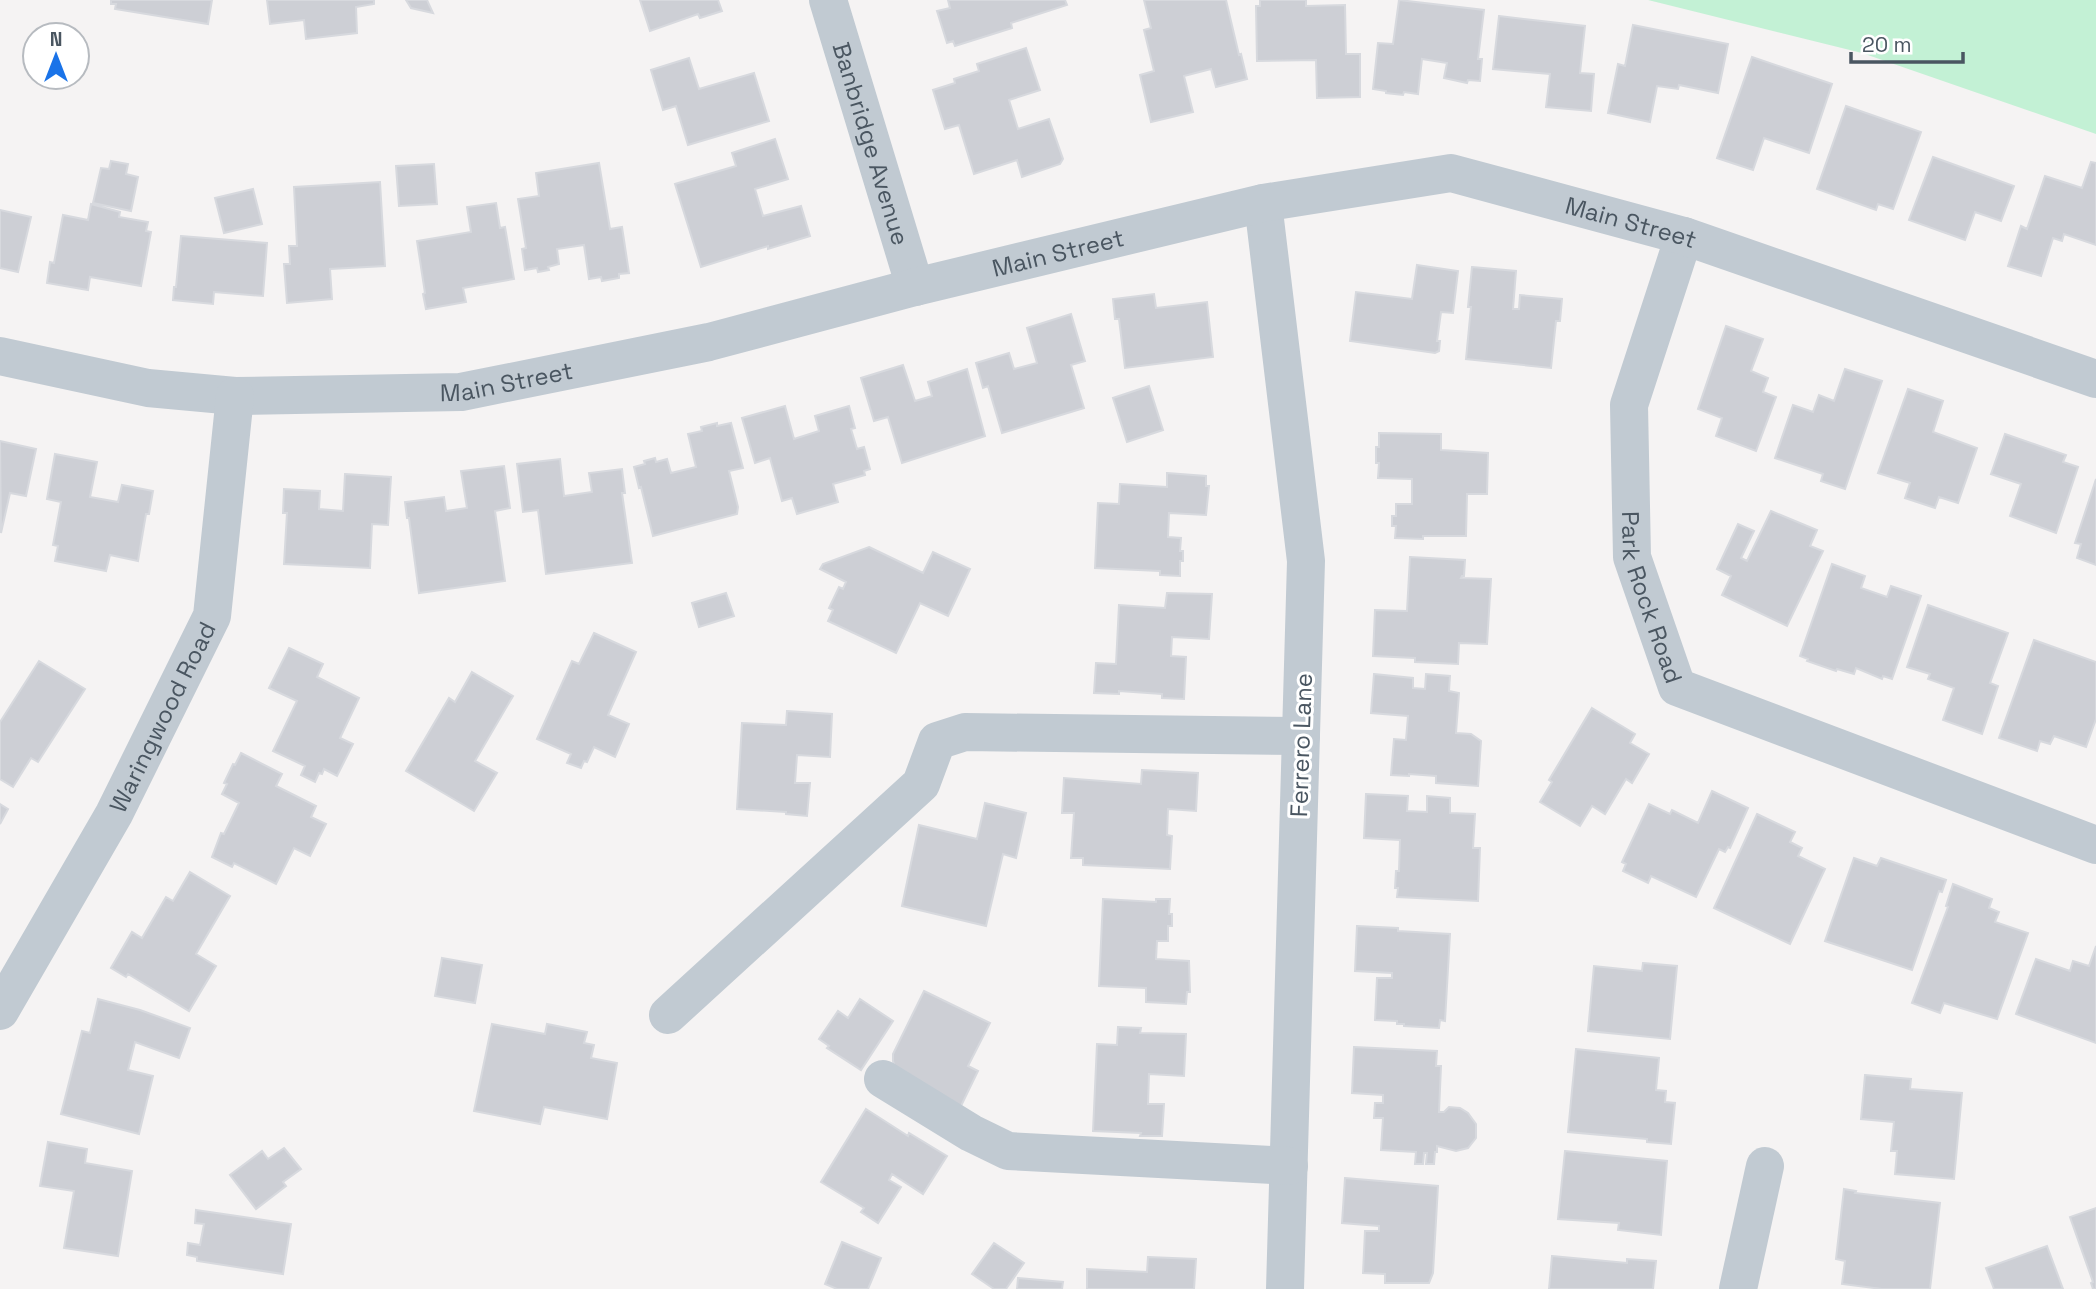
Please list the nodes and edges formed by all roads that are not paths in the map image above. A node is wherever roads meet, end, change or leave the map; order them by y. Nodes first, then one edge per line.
1 (828, 0) edge
2 (1263, 202) junction
3 (1684, 236) junction
4 (915, 287) junction
5 (0, 356) edge
6 (2096, 379) edge
7 (235, 396) junction
8 (1301, 736) junction
9 (2096, 845) edge
10 (0, 1011) edge
11 (668, 1015) dead end
12 (883, 1079) dead end
13 (1289, 1166) junction
14 (1765, 1166) dead end
15 (1285, 1289) edge
16 (1738, 1289) edge

1 - 4 street, Banbridge Avenue
2 - 3 street, Main Street
2 - 4 street, Main Street
2 - 8 street, Ferrero Lane
3 - 6 street, Main Street
3 - 9 street, Park Rock Road
4 - 7 street, Main Street
5 - 7 street, Main Street
7 - 10 street, Waringwood Road
8 - 11 street
8 - 13 street, Ferrero Lane
12 - 13 street
13 - 15 street, Ferrero Lane
14 - 16 street

